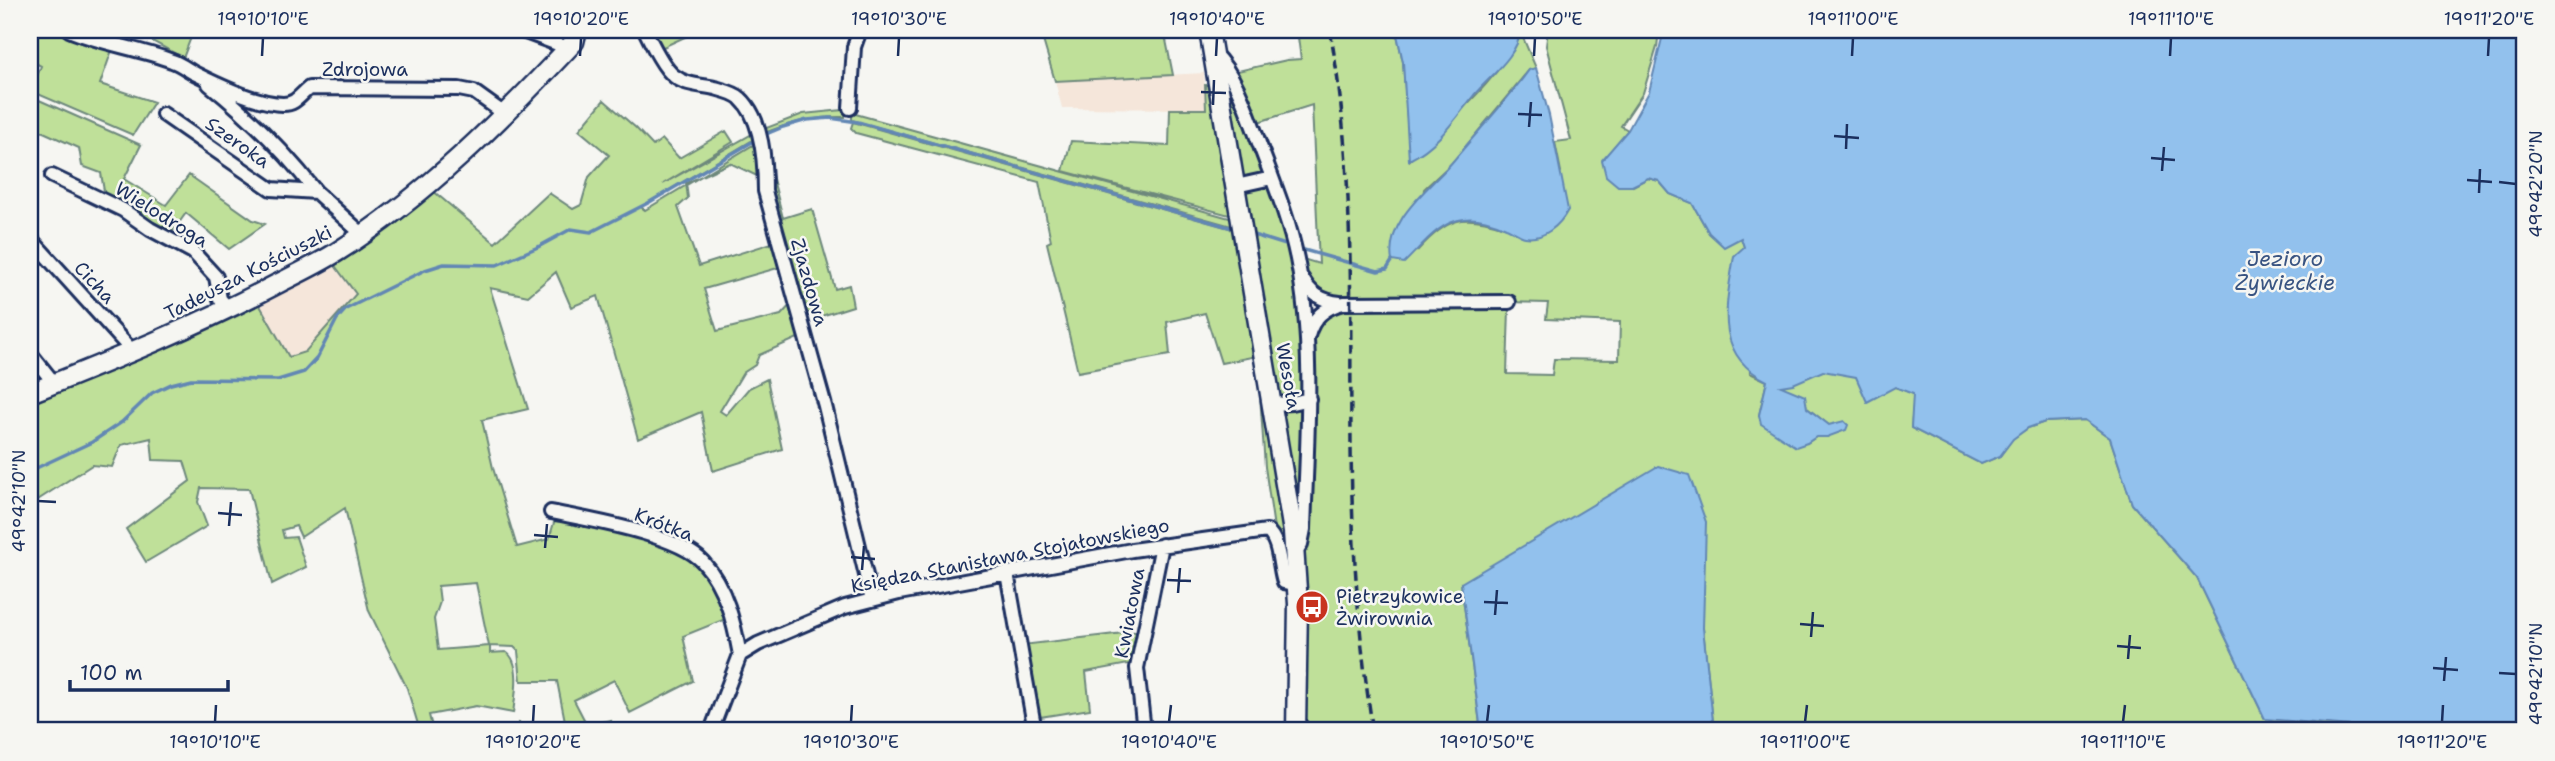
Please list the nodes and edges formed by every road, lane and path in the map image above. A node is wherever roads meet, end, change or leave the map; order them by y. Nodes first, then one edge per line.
1 (69, 30) edge
2 (520, 30) edge
3 (577, 30) edge
4 (645, 30) edge
5 (860, 30) edge
6 (1209, 30) edge
7 (568, 48) junction
8 (1214, 54) junction
9 (197, 75) junction
10 (850, 108) dead end
11 (163, 114) dead end
12 (506, 115) junction
13 (52, 176) dead end
14 (1272, 178) junction
15 (1236, 186) junction
16 (316, 192) junction
17 (362, 234) junction
18 (30, 238) edge
19 (1297, 263) junction
20 (1509, 302) dead end
21 (1344, 303) junction
22 (228, 308) junction
23 (1307, 340) junction
24 (133, 352) junction
25 (30, 353) edge
26 (54, 383) junction
27 (30, 393) edge
28 (1309, 399) junction
29 (1273, 404) junction
30 (551, 512) dead end
31 (1162, 545) junction
32 (1295, 551) junction
33 (1007, 573) junction
34 (1297, 584) junction
35 (872, 600) junction
36 (740, 655) junction
37 (711, 731) edge
38 (1035, 731) edge
39 (1144, 731) edge
40 (1296, 731) edge

1 - 9 street, Zdrojowa
2 - 7 street
3 - 7 main road, Tadeusza Kościuszki
4 - 35 street, Zjazdowa
5 - 10 street
6 - 8 main road, Wesoła
7 - 12 main road, Tadeusza Kościuszki
8 - 14 street
8 - 15 main road, Wesoła
9 - 12 street, Zdrojowa
9 - 16 street
11 - 16 street, Szeroka
12 - 17 main road, Tadeusza Kościuszki
13 - 22 street, Wielodroga
14 - 15 street
14 - 19 street
15 - 29 main road, Wesoła
16 - 17 street
17 - 22 main road, Tadeusza Kościuszki
18 - 24 street, Cicha
19 - 21 street
19 - 23 street
20 - 21 street
21 - 23 street
22 - 24 main road, Tadeusza Kościuszki
23 - 28 street
24 - 26 main road, Tadeusza Kościuszki
25 - 26 street
26 - 27 main road, Tadeusza Kościuszki
28 - 29 street
28 - 32 street
29 - 32 main road, Wesoła
30 - 36 street, Krótka
31 - 33 street, Księdza Stanisława Stojałowskiego
31 - 34 street, Księdza Stanisława Stojałowskiego
31 - 39 street, Kwiatowa
32 - 34 main road, Wesoła
33 - 35 street, Księdza Stanisława Stojałowskiego
33 - 38 street
34 - 40 main road, Wesoła
35 - 36 street, Księdza Stanisława Stojałowskiego
36 - 37 street

